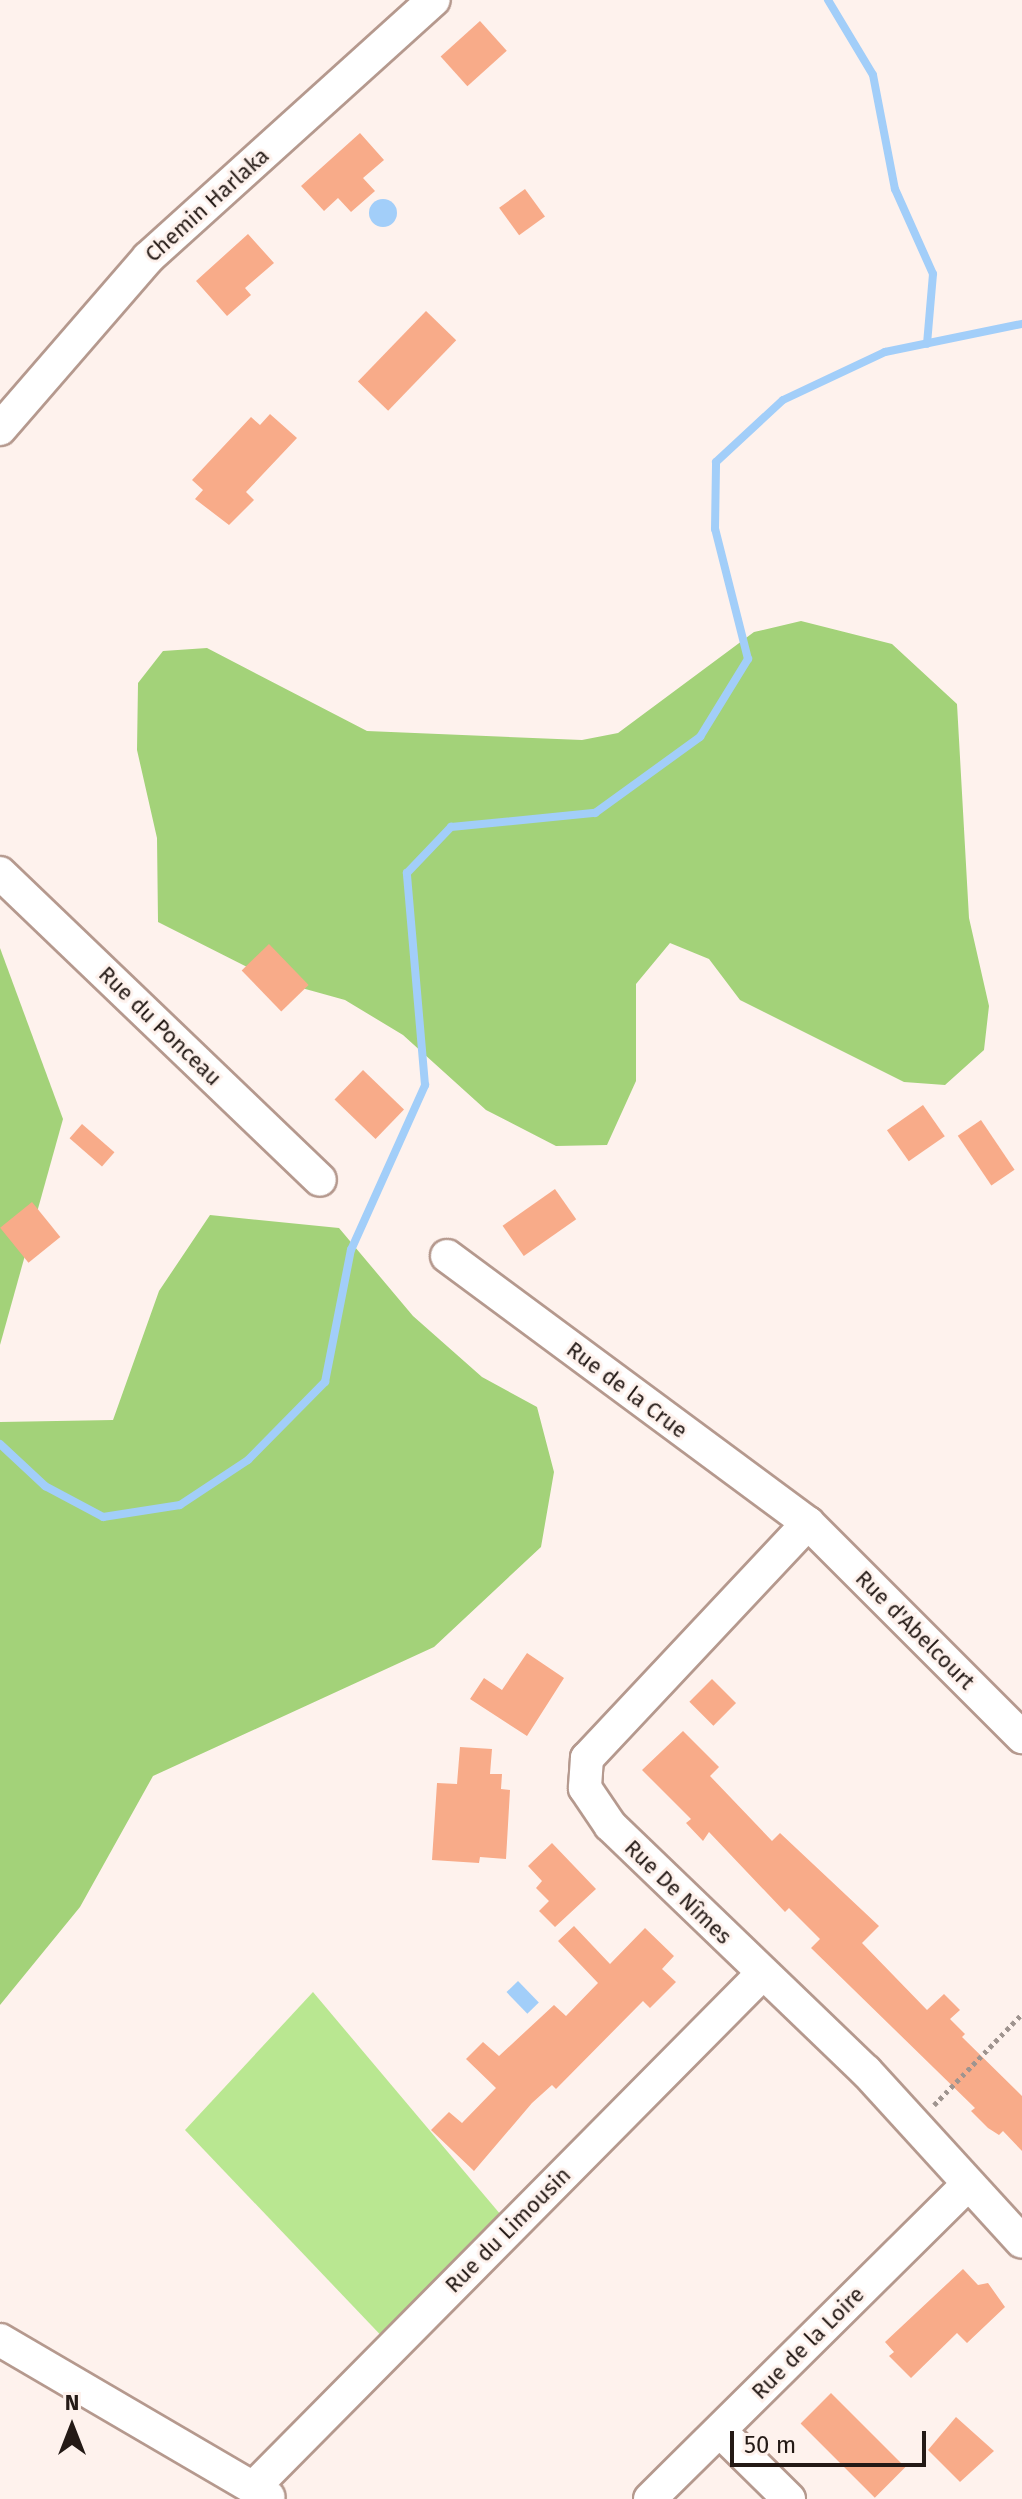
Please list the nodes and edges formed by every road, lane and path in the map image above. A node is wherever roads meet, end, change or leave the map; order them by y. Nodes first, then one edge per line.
1 (434, 0) edge
2 (0, 429) edge
3 (0, 873) edge
4 (320, 1180) dead end
5 (447, 1256) dead end
6 (808, 1523) junction
7 (1022, 1737) edge
8 (762, 1974) junction
9 (1022, 2014) edge
10 (914, 2125) junction
11 (966, 2186) junction
12 (1022, 2242) edge
13 (0, 2340) edge
14 (720, 2431) junction
15 (263, 2493) edge
16 (650, 2499) edge
17 (789, 2499) edge

1 - 2 street, Chemin Harlaka
3 - 4 street, Rue du Ponceau
5 - 6 street, Rue de la Crue
6 - 7 street, Rue d'Abelcourt
6 - 8 street, Rue De Nîmes
8 - 10 street, Rue De Nîmes
8 - 15 street, Rue du Limousin
9 - 10 path
10 - 11 street, Rue De Nîmes
11 - 12 street, Rue De Nîmes
11 - 14 street, Rue de la Loire
13 - 15 street
14 - 16 street, Rue de la Loire
14 - 17 street

